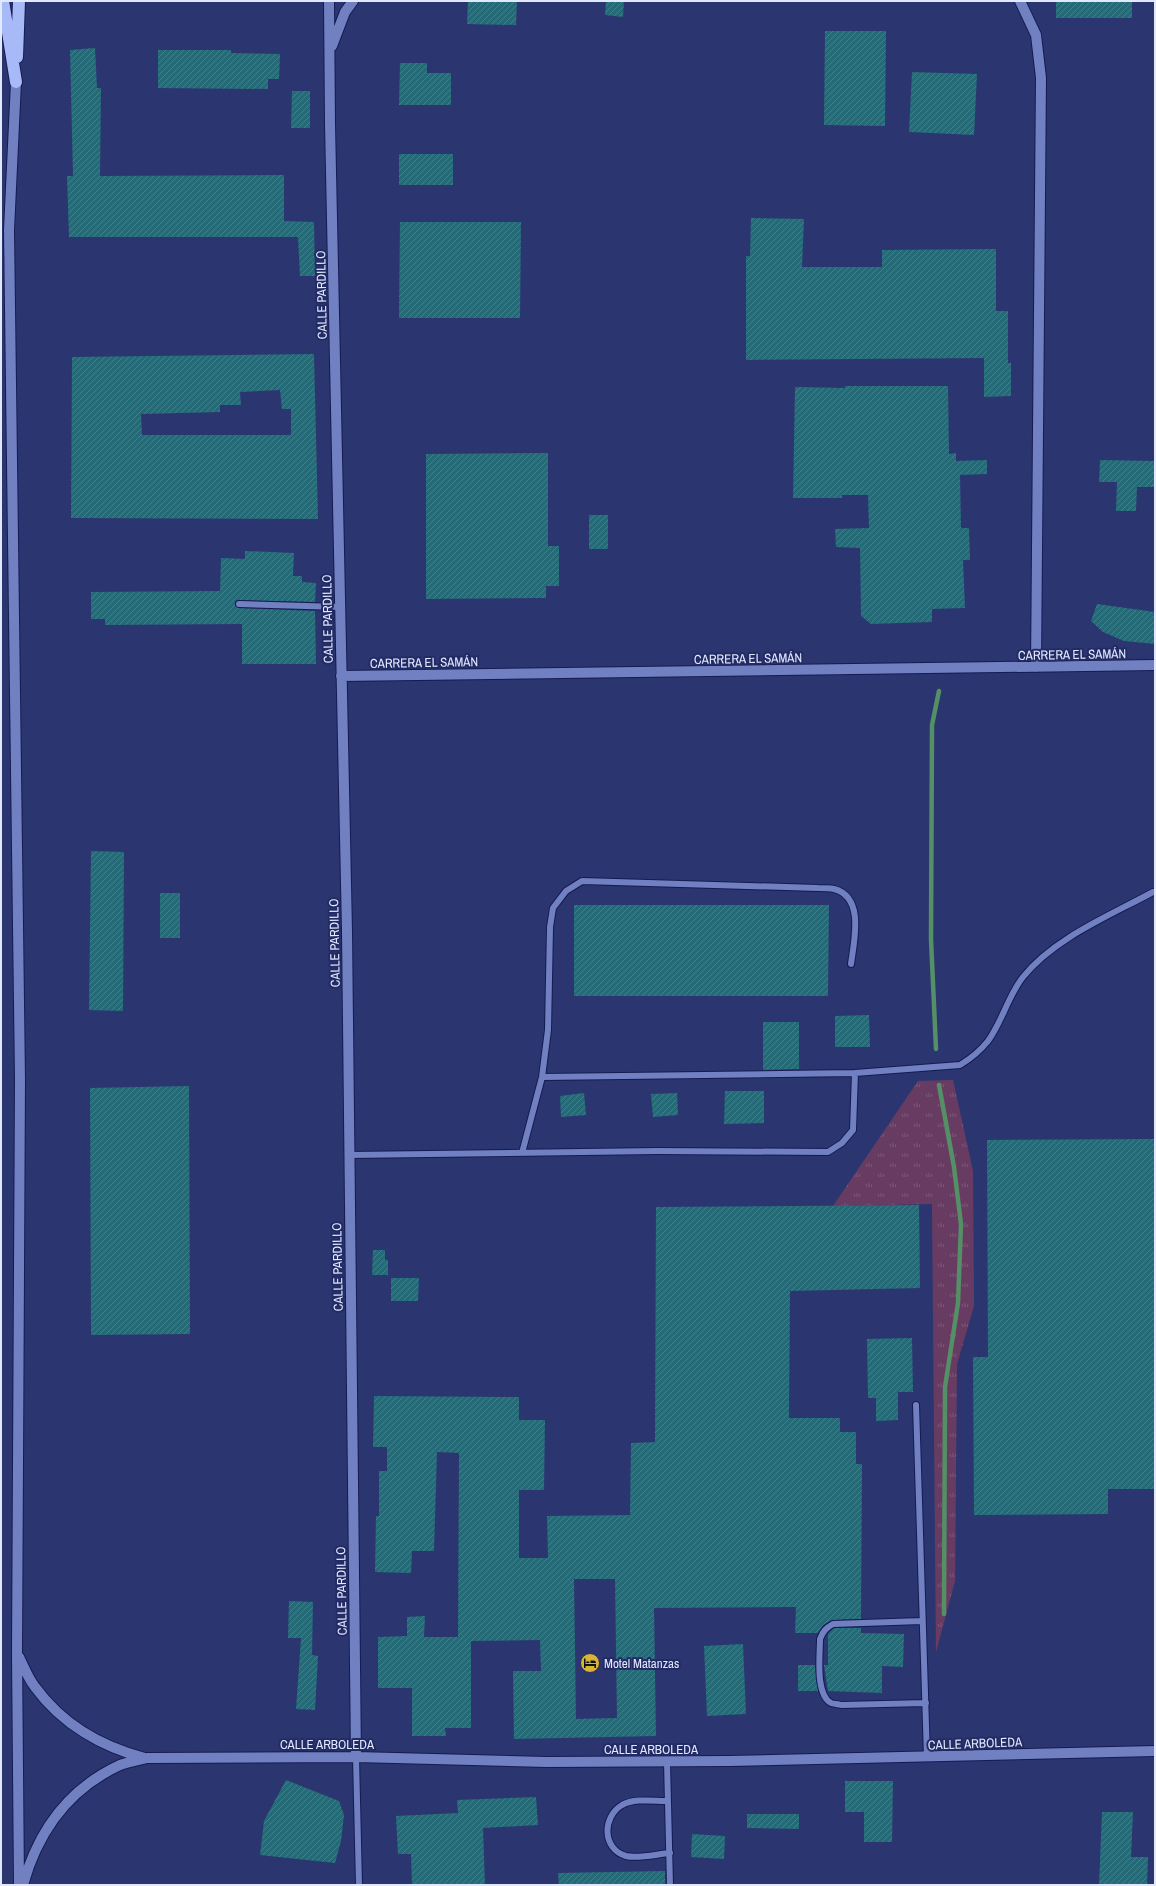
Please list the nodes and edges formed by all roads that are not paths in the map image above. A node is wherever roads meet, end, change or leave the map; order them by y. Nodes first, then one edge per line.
1 (3, 1) edge
2 (19, 1) edge
3 (329, 1) edge
4 (353, 1) edge
5 (1020, 1) edge
6 (330, 51) junction
7 (16, 82) junction
8 (239, 604) dead end
9 (340, 607) junction
10 (1155, 665) edge
11 (1036, 667) junction
12 (342, 676) junction
13 (1153, 892) dead end
14 (851, 964) dead end
15 (855, 1073) junction
16 (542, 1077) junction
17 (522, 1153) junction
18 (350, 1155) junction
19 (916, 1405) dead end
20 (922, 1621) junction
21 (17, 1654) junction
22 (926, 1703) junction
23 (1155, 1752) edge
24 (356, 1757) junction
25 (927, 1757) junction
26 (147, 1758) junction
27 (667, 1762) junction
28 (668, 1801) junction
29 (670, 1853) junction
30 (19, 1885) edge
31 (23, 1885) edge
32 (359, 1885) edge
33 (670, 1885) edge

1 - 7 highway
2 - 7 highway
3 - 6 street, CALLE PARDILLO
4 - 6 street
5 - 11 street
6 - 9 street, CALLE PARDILLO
7 - 21 street
8 - 9 lane
9 - 12 street, CALLE PARDILLO
10 - 11 street, CARRERA EL SAMÁN
11 - 12 street, CARRERA EL SAMÁN
12 - 18 street, CALLE PARDILLO
13 - 15 lane
14 - 16 lane
15 - 16 lane
15 - 17 lane
16 - 17 lane
17 - 18 lane
18 - 24 street, CALLE PARDILLO
19 - 20 lane
20 - 22 lane
20 - 22 lane
21 - 26 street
21 - 30 street
22 - 25 lane
23 - 25 street, CALLE ARBOLEDA
24 - 26 street, CALLE ARBOLEDA
24 - 27 street, CALLE ARBOLEDA
24 - 32 lane, CALLE PARDILLO
25 - 27 street, CALLE ARBOLEDA
26 - 31 street
27 - 28 lane
28 - 29 lane
28 - 29 lane
29 - 33 lane

